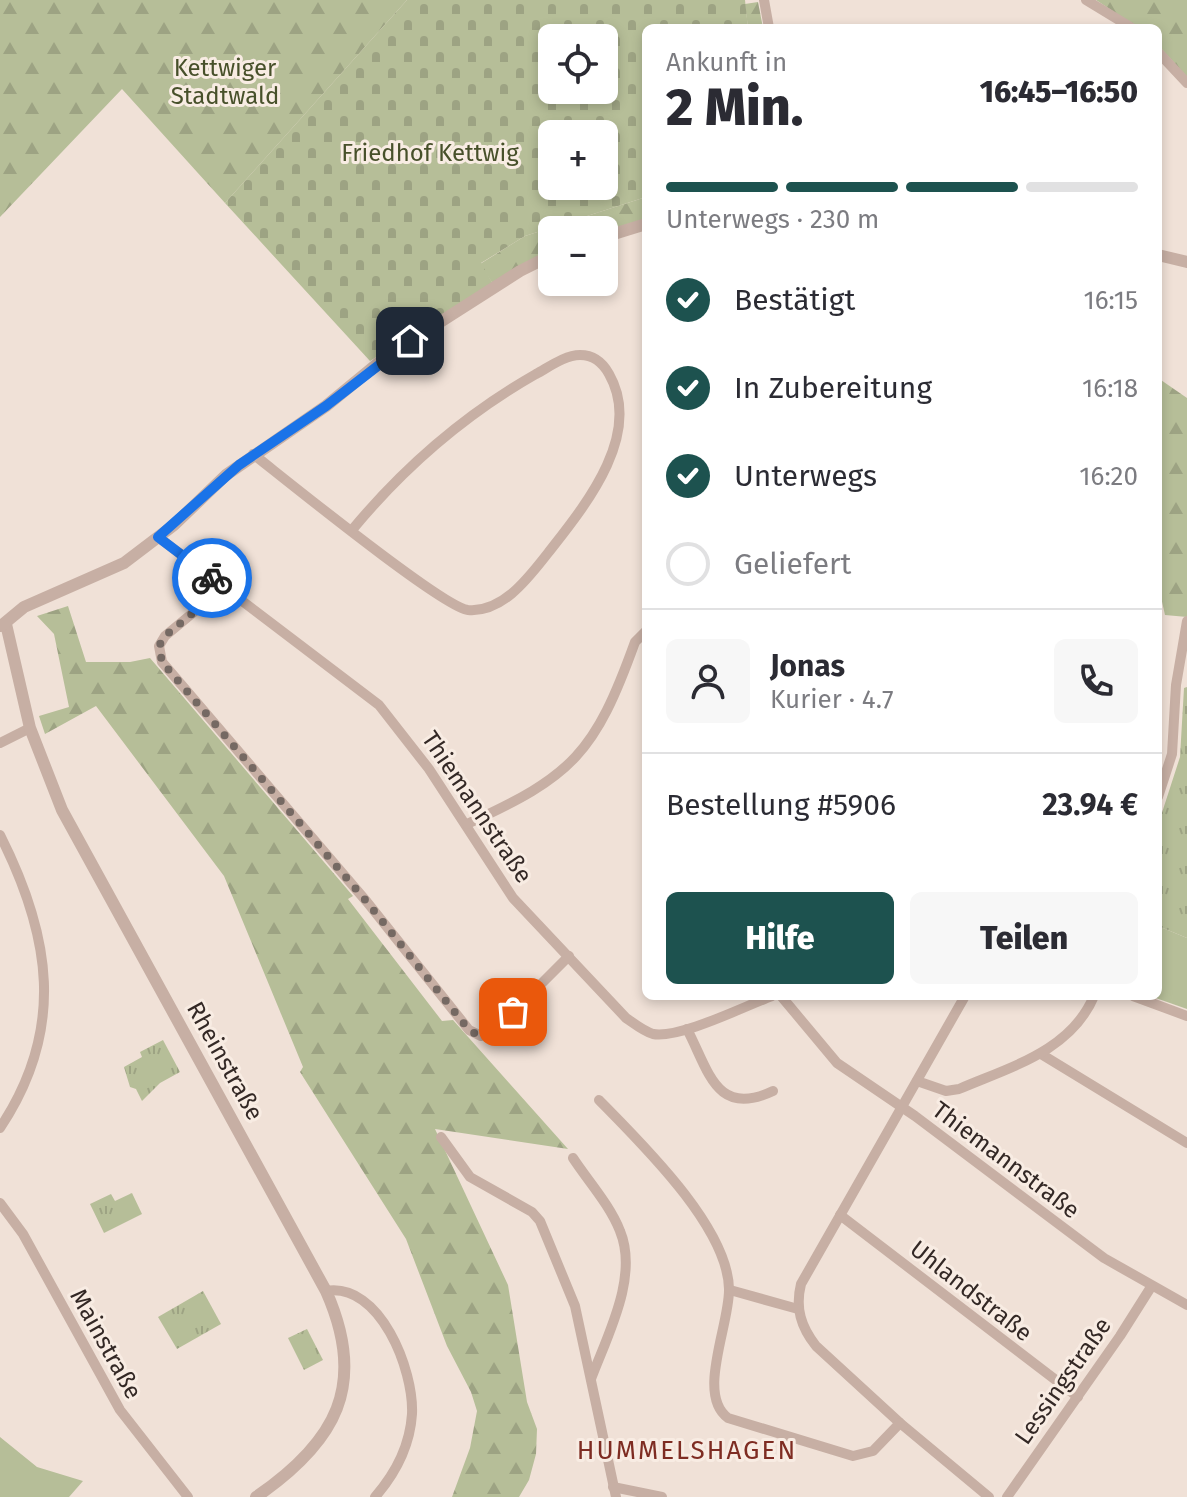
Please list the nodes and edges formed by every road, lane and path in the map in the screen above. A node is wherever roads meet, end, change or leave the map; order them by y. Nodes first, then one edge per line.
1 (764, 0) edge
2 (1086, 0) edge
3 (768, 24) edge
4 (1125, 24) edge
5 (1162, 56) edge
6 (1187, 83) edge
7 (642, 225) edge
8 (618, 233) edge
9 (1162, 256) edge
10 (538, 262) edge
11 (1187, 262) edge
12 (253, 454) junction
13 (352, 530) junction
14 (158, 537) junction
15 (224, 587) junction
16 (1187, 621) edge
17 (3, 625) edge
18 (642, 635) edge
19 (30, 728) junction
20 (0, 743) edge
21 (1162, 785) edge
22 (467, 824) junction
23 (0, 835) edge
24 (4, 855) edge
25 (569, 956) junction
26 (762, 1000) edge
27 (784, 1000) edge
28 (963, 1000) edge
29 (1092, 1000) edge
30 (1144, 1000) edge
31 (1187, 1016) edge
32 (687, 1029) junction
33 (1041, 1054) junction
34 (917, 1081) junction
35 (773, 1091) dead end
36 (599, 1100) dead end
37 (901, 1108) junction
38 (0, 1128) edge
39 (441, 1137) dead end
40 (1187, 1143) edge
41 (573, 1158) dead end
42 (0, 1203) edge
43 (840, 1215) junction
44 (1151, 1287) junction
45 (730, 1290) junction
46 (326, 1291) junction
47 (1187, 1305) edge
48 (798, 1309) junction
49 (591, 1381) junction
50 (1078, 1397) junction
51 (900, 1423) junction
52 (614, 1492) edge
53 (188, 1497) edge
54 (256, 1497) edge
55 (375, 1497) edge
56 (662, 1497) edge
57 (989, 1497) edge
58 (1007, 1497) edge

1 - 3 street
2 - 4 street
5 - 6 street
7 - 8 street
9 - 11 street
10 - 12 street
12 - 13 street
12 - 14 street
13 - 13 street
14 - 15 street, Thiemannstraße
14 - 17 street
15 - 22 street, Thiemannstraße
15 - 25 street
16 - 21 street
17 - 19 street, Rheinstraße
18 - 22 street
19 - 20 street
19 - 46 street, Rheinstraße
22 - 25 street, Thiemannstraße
23 - 24 street
24 - 38 street
25 - 32 street, Thiemannstraße
26 - 32 street, Thiemannstraße
27 - 37 street, Thiemannstraße
28 - 34 street
29 - 33 street
30 - 31 street
32 - 35 street
33 - 34 street
33 - 40 street
34 - 37 street
36 - 45 street
37 - 43 street
37 - 44 street, Thiemannstraße
39 - 49 street
41 - 49 street
42 - 53 street, Mainstraße
43 - 48 street
43 - 50 street, Uhlandstraße
44 - 47 street, Thiemannstraße
44 - 50 street, Lessingstraße
45 - 48 street
45 - 51 street
46 - 54 street, Rheinstraße
46 - 55 street
48 - 51 street
49 - 52 street
50 - 58 street, Lessingstraße
51 - 57 street
52 - 56 street

